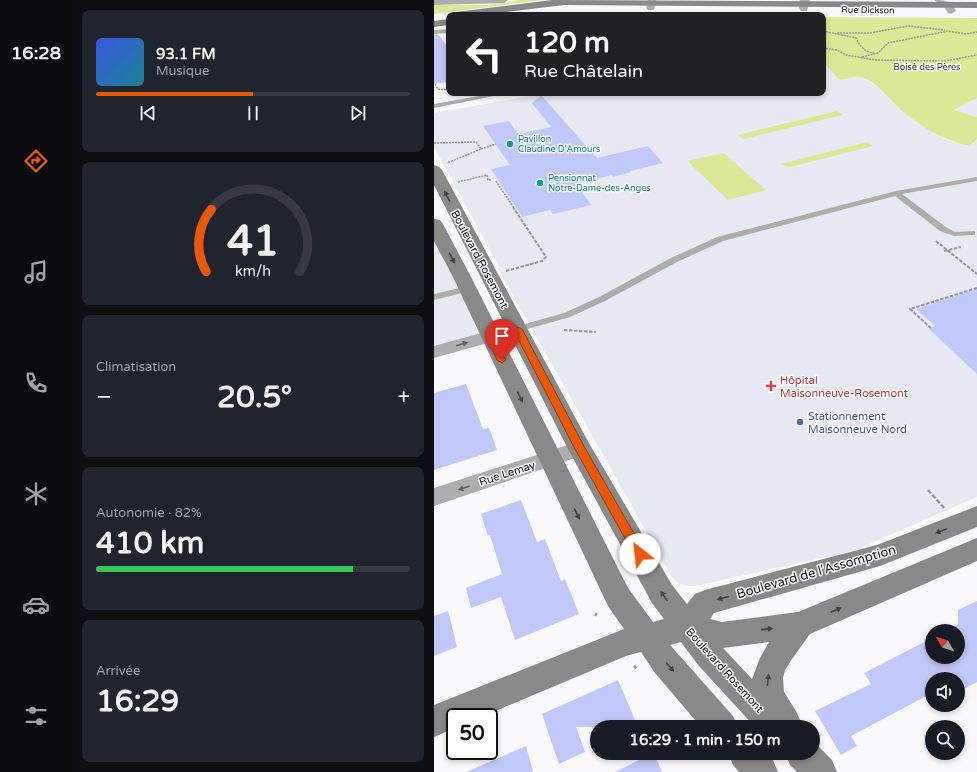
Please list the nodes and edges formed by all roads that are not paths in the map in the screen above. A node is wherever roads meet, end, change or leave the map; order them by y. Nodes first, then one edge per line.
1 (504, 0) edge
2 (938, 0) edge
3 (481, 1) edge
4 (434, 2) edge
5 (652, 3) edge
6 (804, 4) edge
7 (977, 5) edge
8 (950, 8) junction
9 (977, 11) edge
10 (478, 12) edge
11 (525, 12) edge
12 (446, 16) edge
13 (434, 18) edge
14 (446, 22) edge
15 (434, 24) edge
16 (434, 32) edge
17 (446, 32) edge
18 (480, 96) edge
19 (434, 106) edge
20 (438, 167) edge
21 (977, 179) edge
22 (896, 193) junction
23 (434, 224) edge
24 (972, 233) dead end
25 (468, 289) junction
26 (434, 297) edge
27 (517, 329) junction
28 (490, 336) junction
29 (434, 352) edge
30 (580, 449) junction
31 (550, 459) junction
32 (434, 497) edge
33 (977, 516) edge
34 (977, 549) edge
35 (800, 625) junction
36 (687, 627) junction
37 (646, 637) junction
38 (716, 720) edge
39 (770, 720) edge
40 (784, 720) edge
41 (434, 721) edge
42 (751, 760) edge
43 (761, 772) edge

1 - 3 street
2 - 8 street
3 - 4 street
5 - 6 main road, Rue Dickson
5 - 10 main road, Rue Dickson
5 - 11 main road, Rue Dickson
6 - 8 main road, Rue Dickson
7 - 8 main road, Rue Dickson
8 - 9 main road, Rue Dickson
12 - 13 main road
14 - 15 main road
16 - 17 lane
18 - 19 lane
27 -> 20 main road, Boulevard Rosemont
21 - 22 lane
22 - 24 lane
22 - 27 lane
23 -> 25 main road
25 - 26 lane
25 - 28 main road
27 - 28 street
27 - 30 main road, Boulevard Rosemont
29 -> 28 street
28 -> 31 main road
30 - 31 street, Rue Lemay
36 -> 30 main road, Boulevard Rosemont
31 -> 32 street, Rue Lemay
31 -> 37 main road
33 -> 36 main road, Boulevard de l'Assomption
35 -> 34 main road
36 -> 35 main road
40 -> 35 main road
36 - 37 main road
36 - 39 main road, Boulevard Rosemont
37 -> 38 main road
37 - 41 main road
42 - 43 main road

